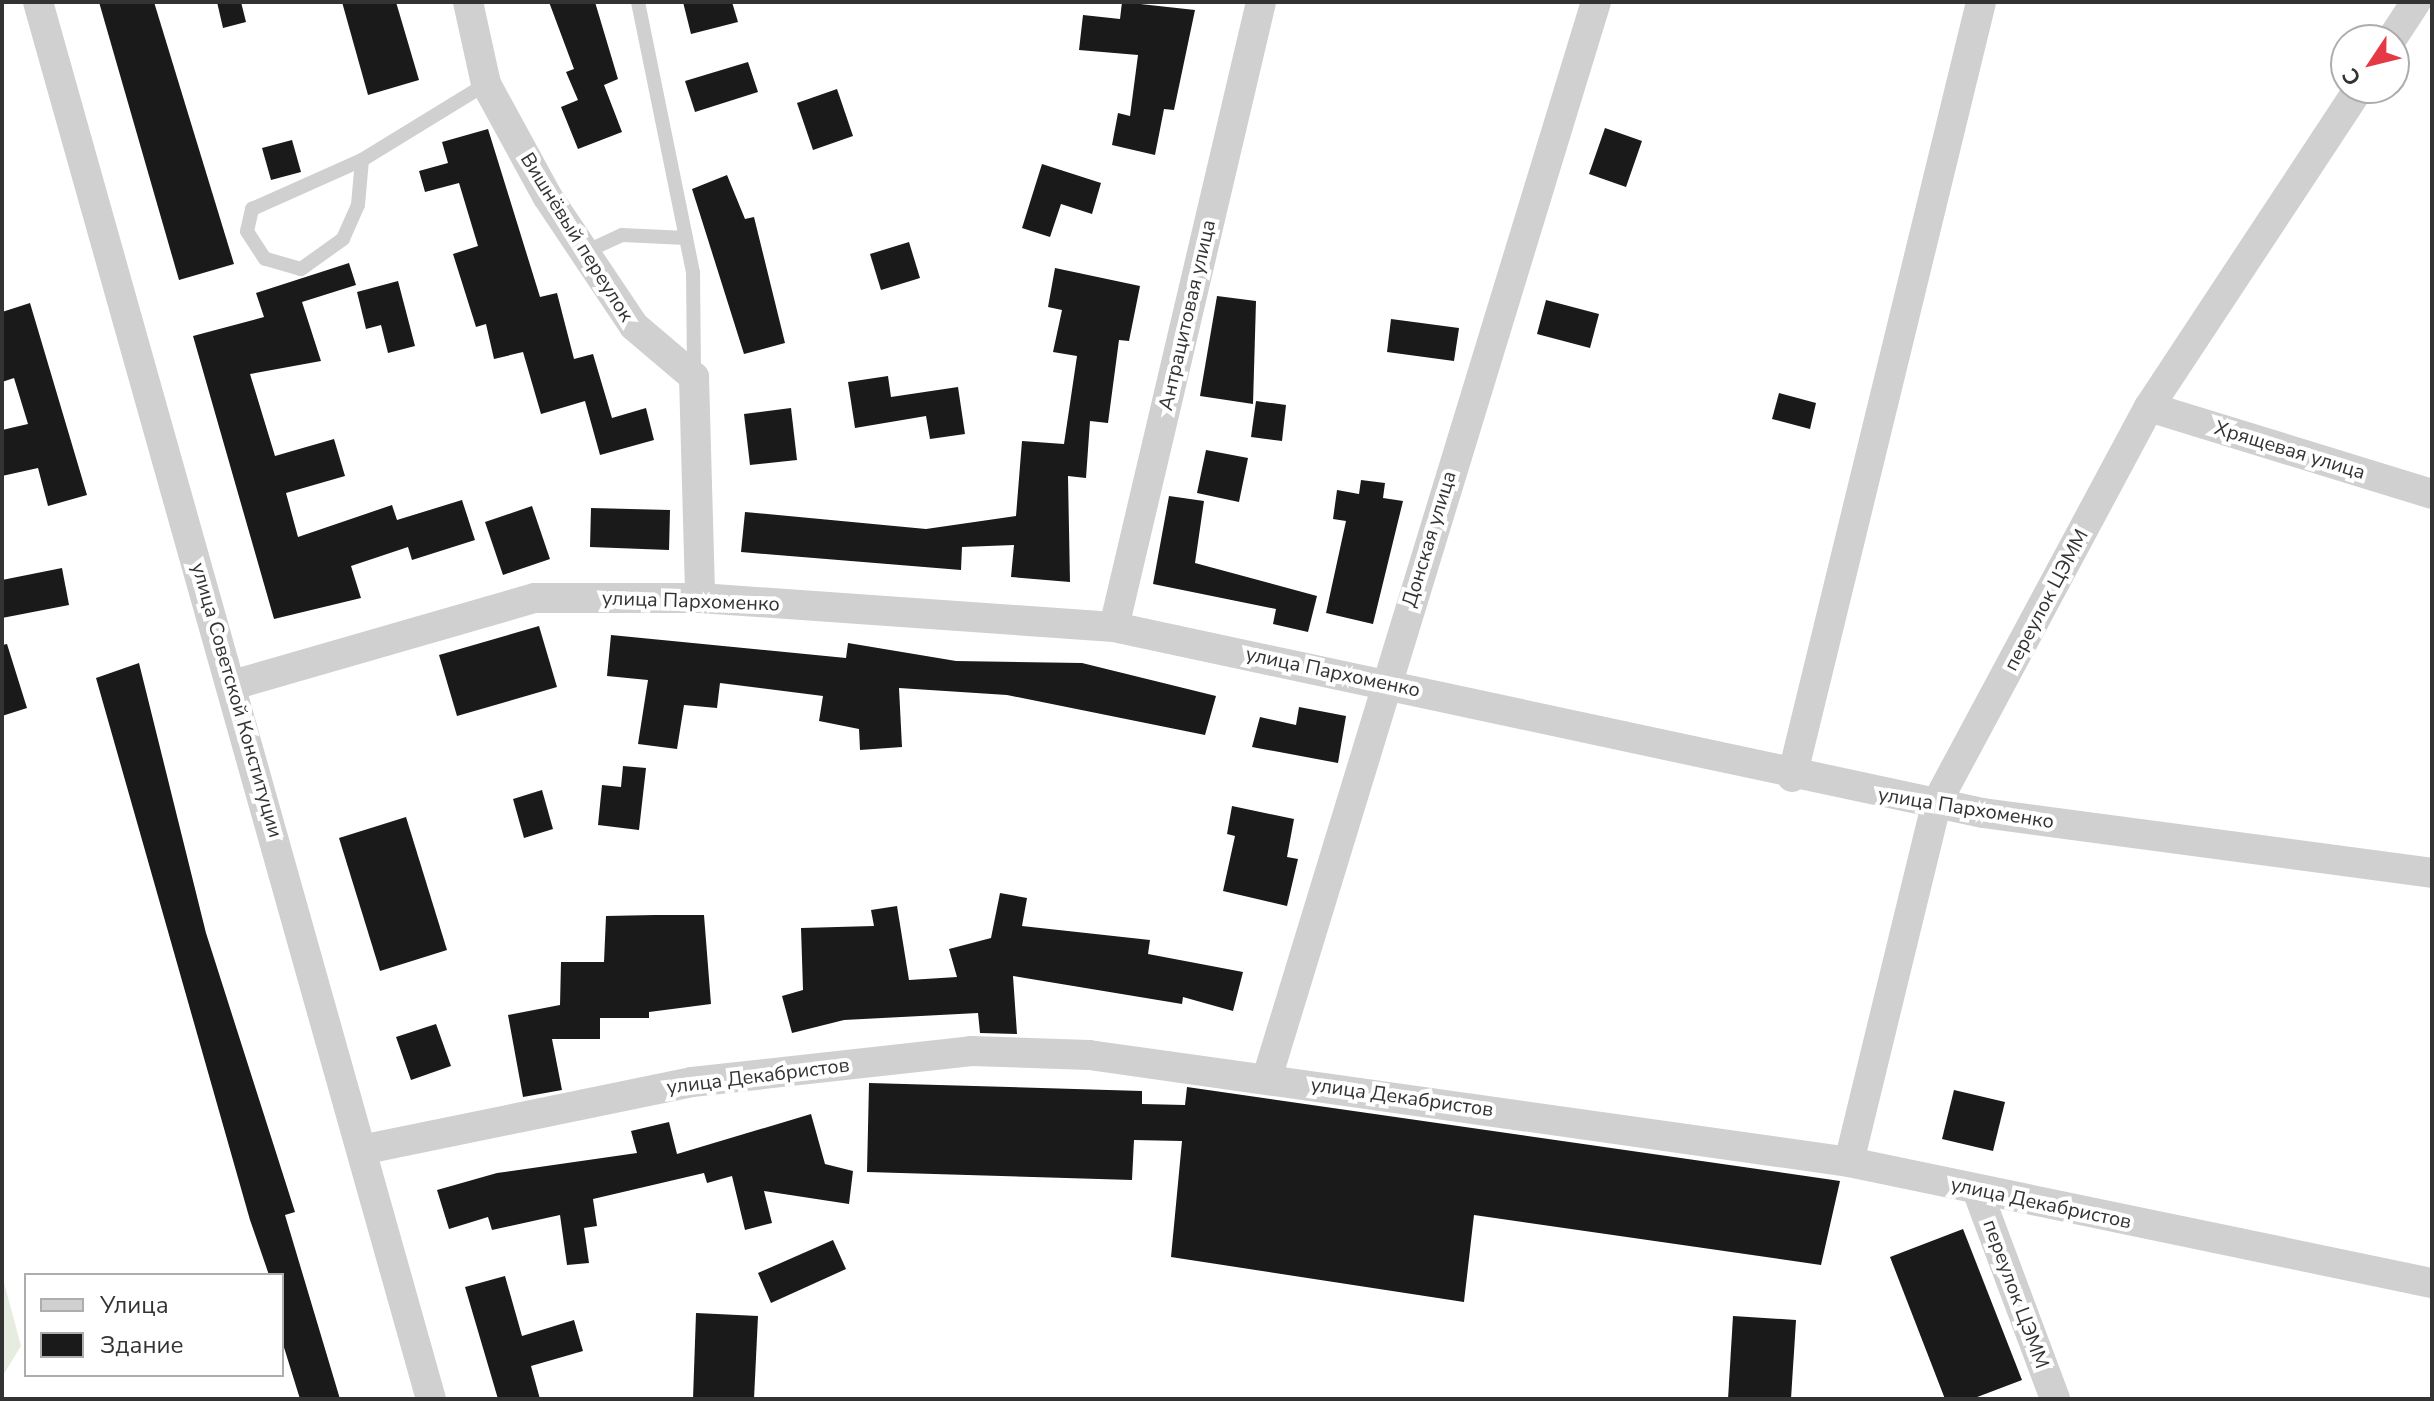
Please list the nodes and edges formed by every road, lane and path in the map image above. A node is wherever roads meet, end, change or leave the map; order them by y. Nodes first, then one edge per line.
1 (38, 2) edge
2 (468, 2) edge
3 (638, 2) edge
4 (1261, 2) edge
5 (1596, 2) edge
6 (1981, 2) edge
7 (2416, 2) edge
8 (2402, 24) edge
9 (486, 84) junction
10 (2348, 104) edge
11 (362, 160) junction
12 (686, 238) junction
13 (585, 252) junction
14 (694, 377) junction
15 (2149, 407) junction
16 (2432, 494) edge
17 (700, 598) junction
18 (1114, 627) junction
19 (1385, 681) junction
20 (233, 685) junction
21 (1792, 777) junction
22 (1936, 804) junction
23 (2432, 873) edge
24 (1267, 1078) junction
25 (366, 1149) junction
26 (1849, 1162) junction
27 (1977, 1190) junction
28 (2432, 1283) edge
29 (431, 1399) edge
30 (2055, 1399) edge

1 - 20 street, улица Советской Конституции
2 - 9 street, Вишнёвый переулок
3 - 12 lane
4 - 18 street, Антрацитовая улица
5 - 19 street, Донская улица
6 - 21 street
7 - 8 street
9 - 11 lane
9 - 13 street, Вишнёвый переулок
10 - 15 street, переулок ЦЭММ
11 - 11 lane
12 - 13 lane
12 - 14 lane
13 - 14 street, Вишнёвый переулок
14 - 17 street
15 - 16 street, Хрящевая улица
15 - 22 street, переулок ЦЭММ
17 - 18 street, улица Пархоменко
17 - 20 street, улица Пархоменко
18 - 19 street, улица Пархоменко
19 - 21 street, улица Пархоменко
19 - 24 street, Донская улица
20 - 25 street, улица Советской Конституции
21 - 22 street, улица Пархоменко
22 - 23 street, улица Пархоменко
22 - 26 street, переулок ЦЭММ
24 - 25 street, улица Декабристов
24 - 26 street, улица Декабристов
25 - 29 street, улица Советской Конституции
26 - 27 street, улица Декабристов
27 - 28 street, улица Декабристов
27 - 30 street, переулок ЦЭММ

